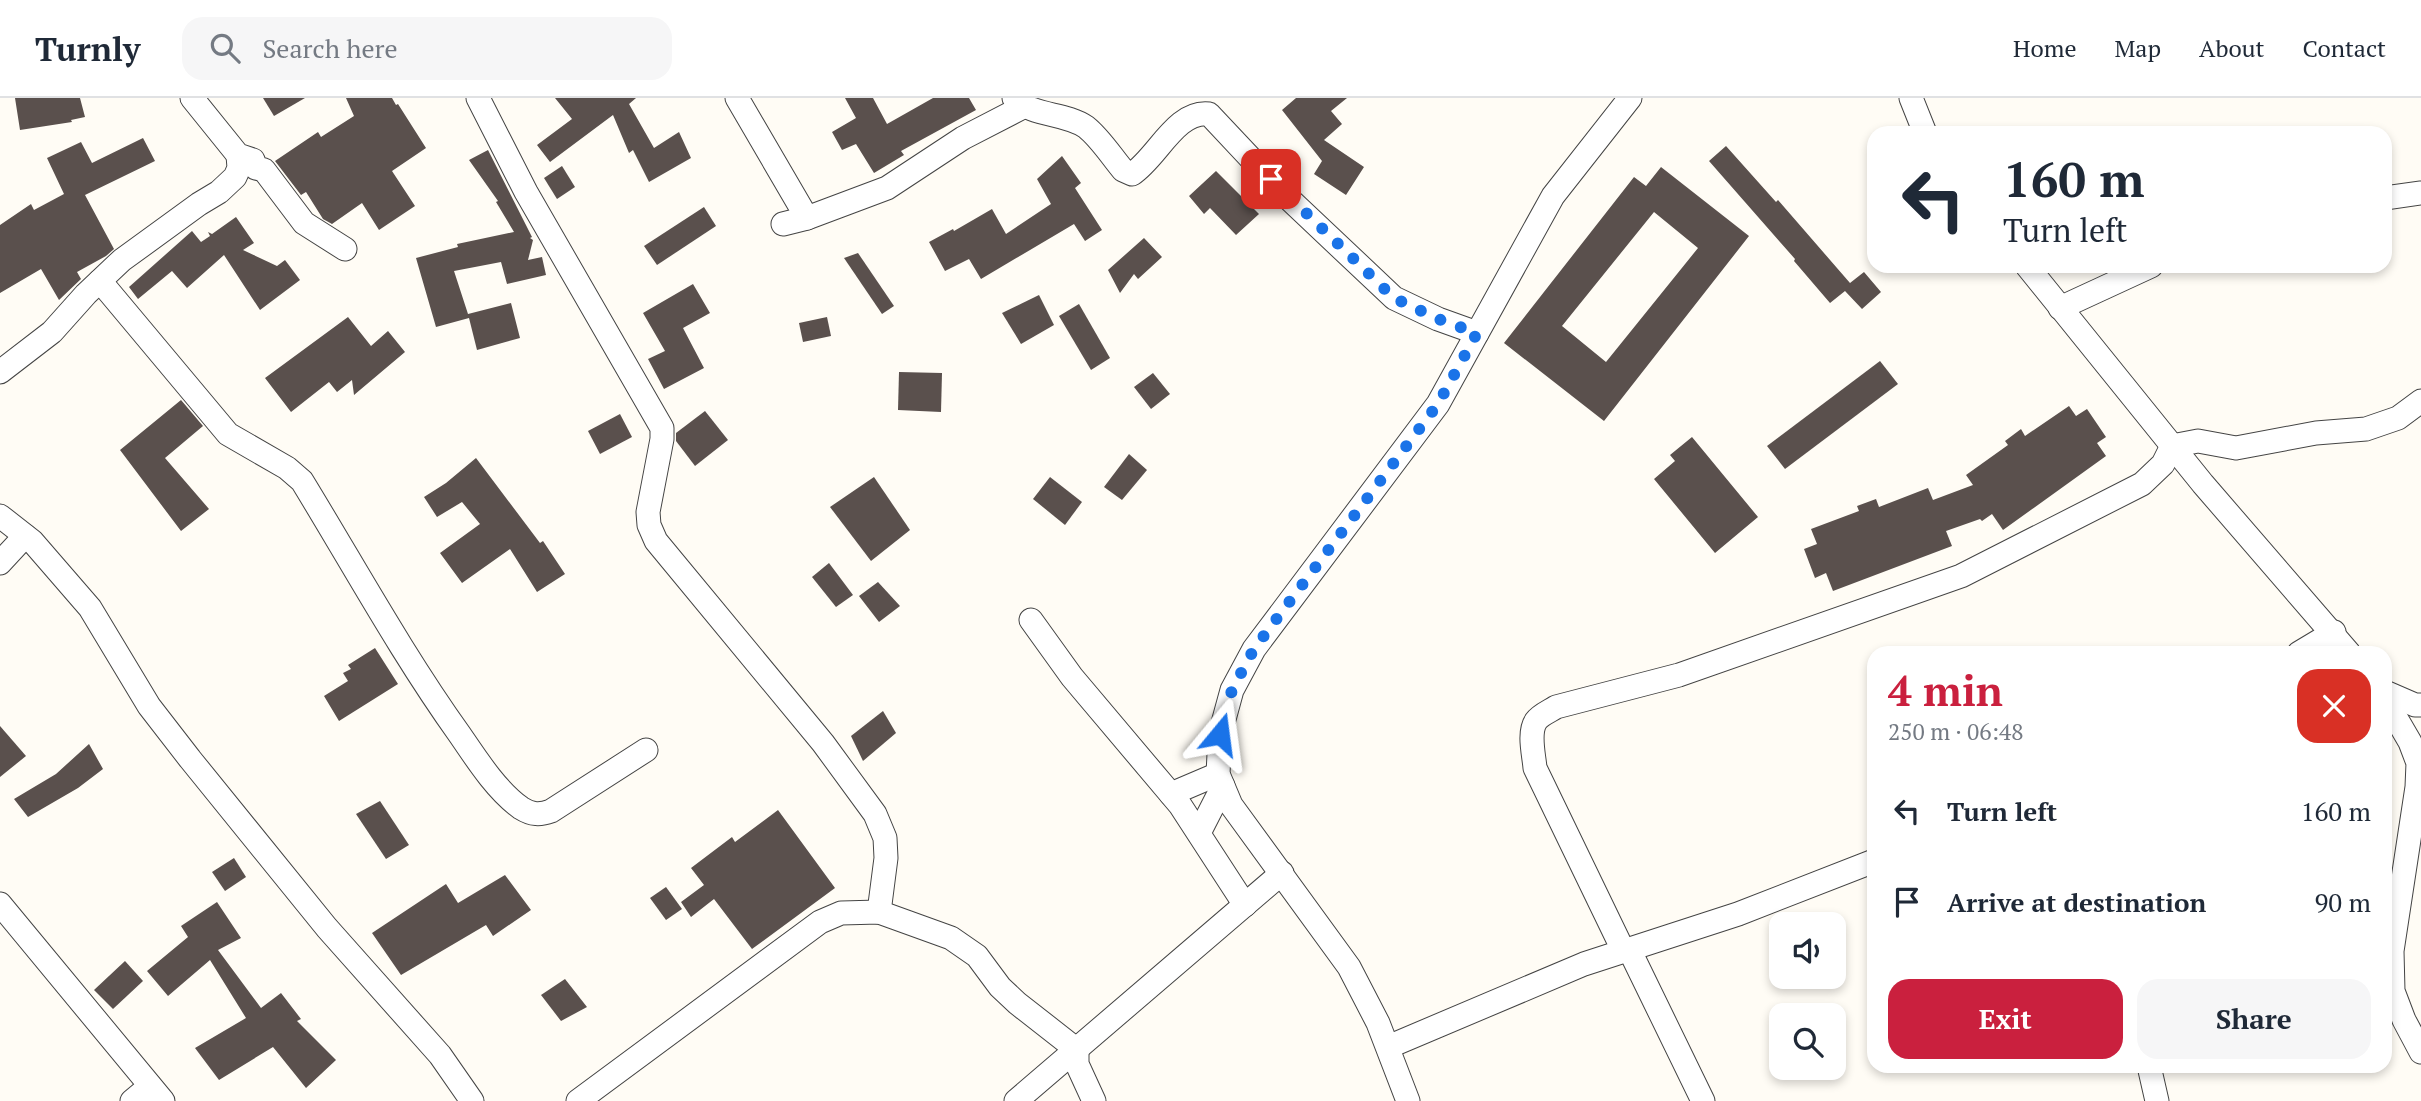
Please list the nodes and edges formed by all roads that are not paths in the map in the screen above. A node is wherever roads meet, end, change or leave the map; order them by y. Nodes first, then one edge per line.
1 (192, 98) edge
2 (478, 98) edge
3 (737, 98) edge
4 (1630, 98) edge
5 (1911, 98) edge
6 (1018, 103) edge
7 (1922, 126) edge
8 (238, 155) junction
9 (2421, 193) edge
10 (2392, 197) edge
11 (807, 218) junction
12 (783, 224) dead end
13 (345, 249) dead end
14 (2032, 273) edge
15 (2136, 273) edge
16 (100, 281) junction
17 (2060, 308) junction
18 (1477, 333) junction
19 (0, 372) edge
20 (2421, 401) edge
21 (2172, 446) junction
22 (0, 516) edge
23 (25, 536) junction
24 (0, 563) edge
25 (1031, 620) dead end
26 (2333, 632) junction
27 (2310, 646) edge
28 (2344, 646) edge
29 (2392, 697) edge
30 (2392, 701) edge
31 (2411, 709) edge
32 (646, 750) dead end
33 (1220, 780) junction
34 (1171, 794) junction
35 (1199, 833) junction
36 (1867, 864) edge
37 (1282, 873) junction
38 (0, 904) edge
39 (1245, 905) junction
40 (879, 912) junction
41 (2392, 929) edge
42 (1626, 949) junction
43 (2392, 983) edge
44 (1388, 1047) junction
45 (1077, 1050) junction
46 (2421, 1052) edge
47 (2151, 1073) edge
48 (157, 1093) edge
49 (132, 1101) edge
50 (472, 1101) edge
51 (578, 1101) edge
52 (1016, 1101) edge
53 (1094, 1101) edge
54 (1408, 1101) edge
55 (1703, 1101) edge
56 (2157, 1101) edge

1 - 8 street
2 - 40 street
3 - 11 street
4 - 18 street
5 - 7 street
6 - 11 street
6 - 18 street
8 - 13 street
8 - 16 street
9 - 10 street
11 - 12 street
14 - 17 street
15 - 17 street
16 - 19 street
16 - 32 street
17 - 21 street
18 - 33 street
20 - 21 street
21 - 26 street
21 - 42 street
22 - 23 street
23 - 24 street
23 - 50 street
25 - 34 street
26 - 27 street
26 - 28 street
29 - 31 street
30 - 31 street
31 - 41 street
33 - 34 street
33 - 35 street
33 - 37 street
34 - 35 street
35 - 39 street
36 - 42 street
37 - 39 street
37 - 44 street
38 - 48 street
39 - 45 street
40 - 45 street
40 - 51 street
42 - 44 street
42 - 55 street
43 - 46 street
44 - 54 street
45 - 52 street
45 - 53 street
47 - 56 street
48 - 49 street

